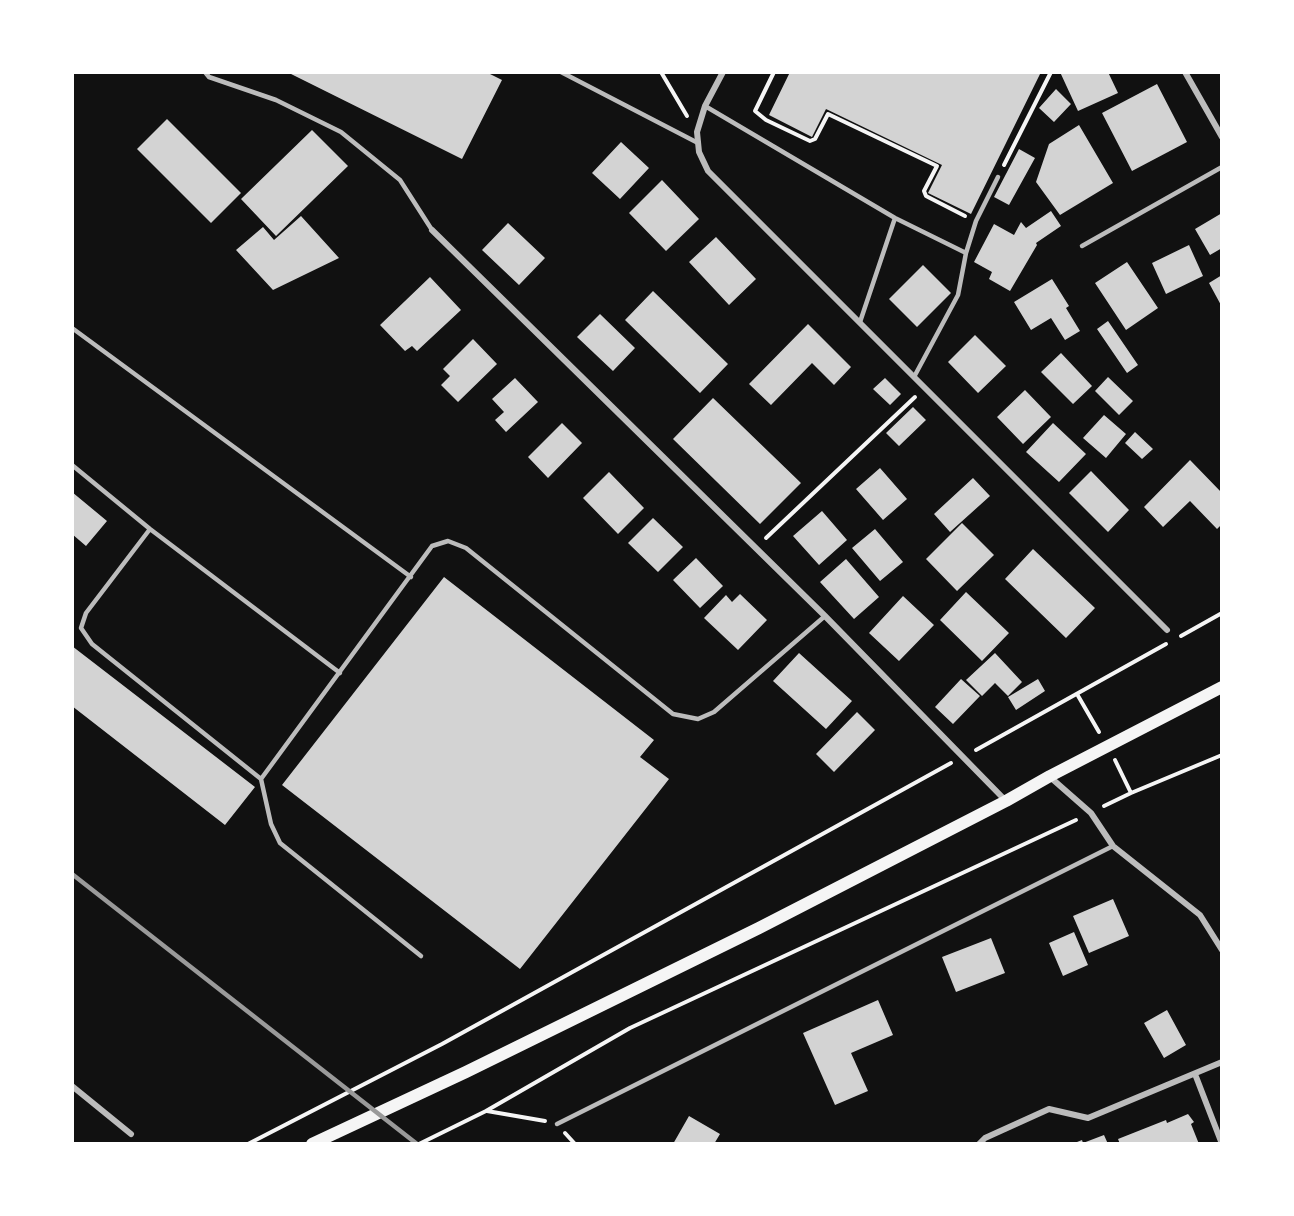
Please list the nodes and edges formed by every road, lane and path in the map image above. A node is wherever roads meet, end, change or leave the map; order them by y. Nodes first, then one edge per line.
1 (205, 72) edge
2 (561, 72) edge
3 (661, 72) edge
4 (723, 72) edge
5 (774, 72) edge
6 (1050, 72) edge
7 (1185, 72) edge
8 (705, 106) junction
9 (697, 132) junction
10 (1222, 137) edge
11 (698, 143) junction
12 (1222, 167) edge
13 (998, 177) joint
14 (895, 218) junction
15 (976, 222) junction
16 (432, 230) joint
17 (1082, 246) dead end
18 (966, 253) junction
19 (860, 322) junction
20 (72, 328) edge
21 (914, 377) junction
22 (924, 388) junction
23 (72, 465) edge
24 (150, 528) junction
25 (755, 548) junction
26 (411, 577) junction
27 (1222, 613) edge
28 (825, 616) junction
29 (1167, 630) dead end
30 (340, 673) junction
31 (1221, 688) edge
32 (1222, 755) edge
33 (962, 757) junction
34 (1050, 776) junction
35 (261, 779) junction
36 (1006, 801) junction
37 (1091, 813) junction
38 (1113, 846) junction
39 (1222, 950) edge
40 (421, 956) dead end
41 (1222, 1062) edge
42 (1195, 1074) junction
43 (72, 1086) edge
44 (486, 1111) junction
45 (557, 1124) joint
46 (131, 1134) dead end
47 (248, 1144) edge
48 (312, 1144) edge
49 (419, 1144) edge
50 (979, 1144) edge
51 (1222, 1144) edge

1 - 16 lane
2 - 11 lane
3 - 9 path
4 - 8 street
5 - 15 path
6 - 13 path
7 - 10 street
8 - 9 street
8 - 14 lane
9 - 11 street
11 - 19 street
12 - 17 lane
13 - 15 lane
14 - 18 lane
14 - 19 lane
15 - 18 lane
16 - 25 street
18 - 21 lane
19 - 21 street
20 - 26 lane
21 - 22 street
22 - 25 path
22 - 29 street
23 - 24 lane
24 - 30 lane
24 - 35 lane
25 - 28 street
26 - 28 lane
26 - 30 lane
27 - 33 path
28 - 33 street
30 - 35 lane
31 - 34 main road
32 - 37 path
33 - 36 street
33 - 47 path
34 - 36 main road
34 - 37 street
35 - 40 lane
36 - 48 main road
37 - 38 street
37 - 44 path
38 - 39 street
38 - 45 lane
41 - 42 street
42 - 50 street
42 - 51 street
43 - 46 street
44 - 45 path
44 - 49 path

